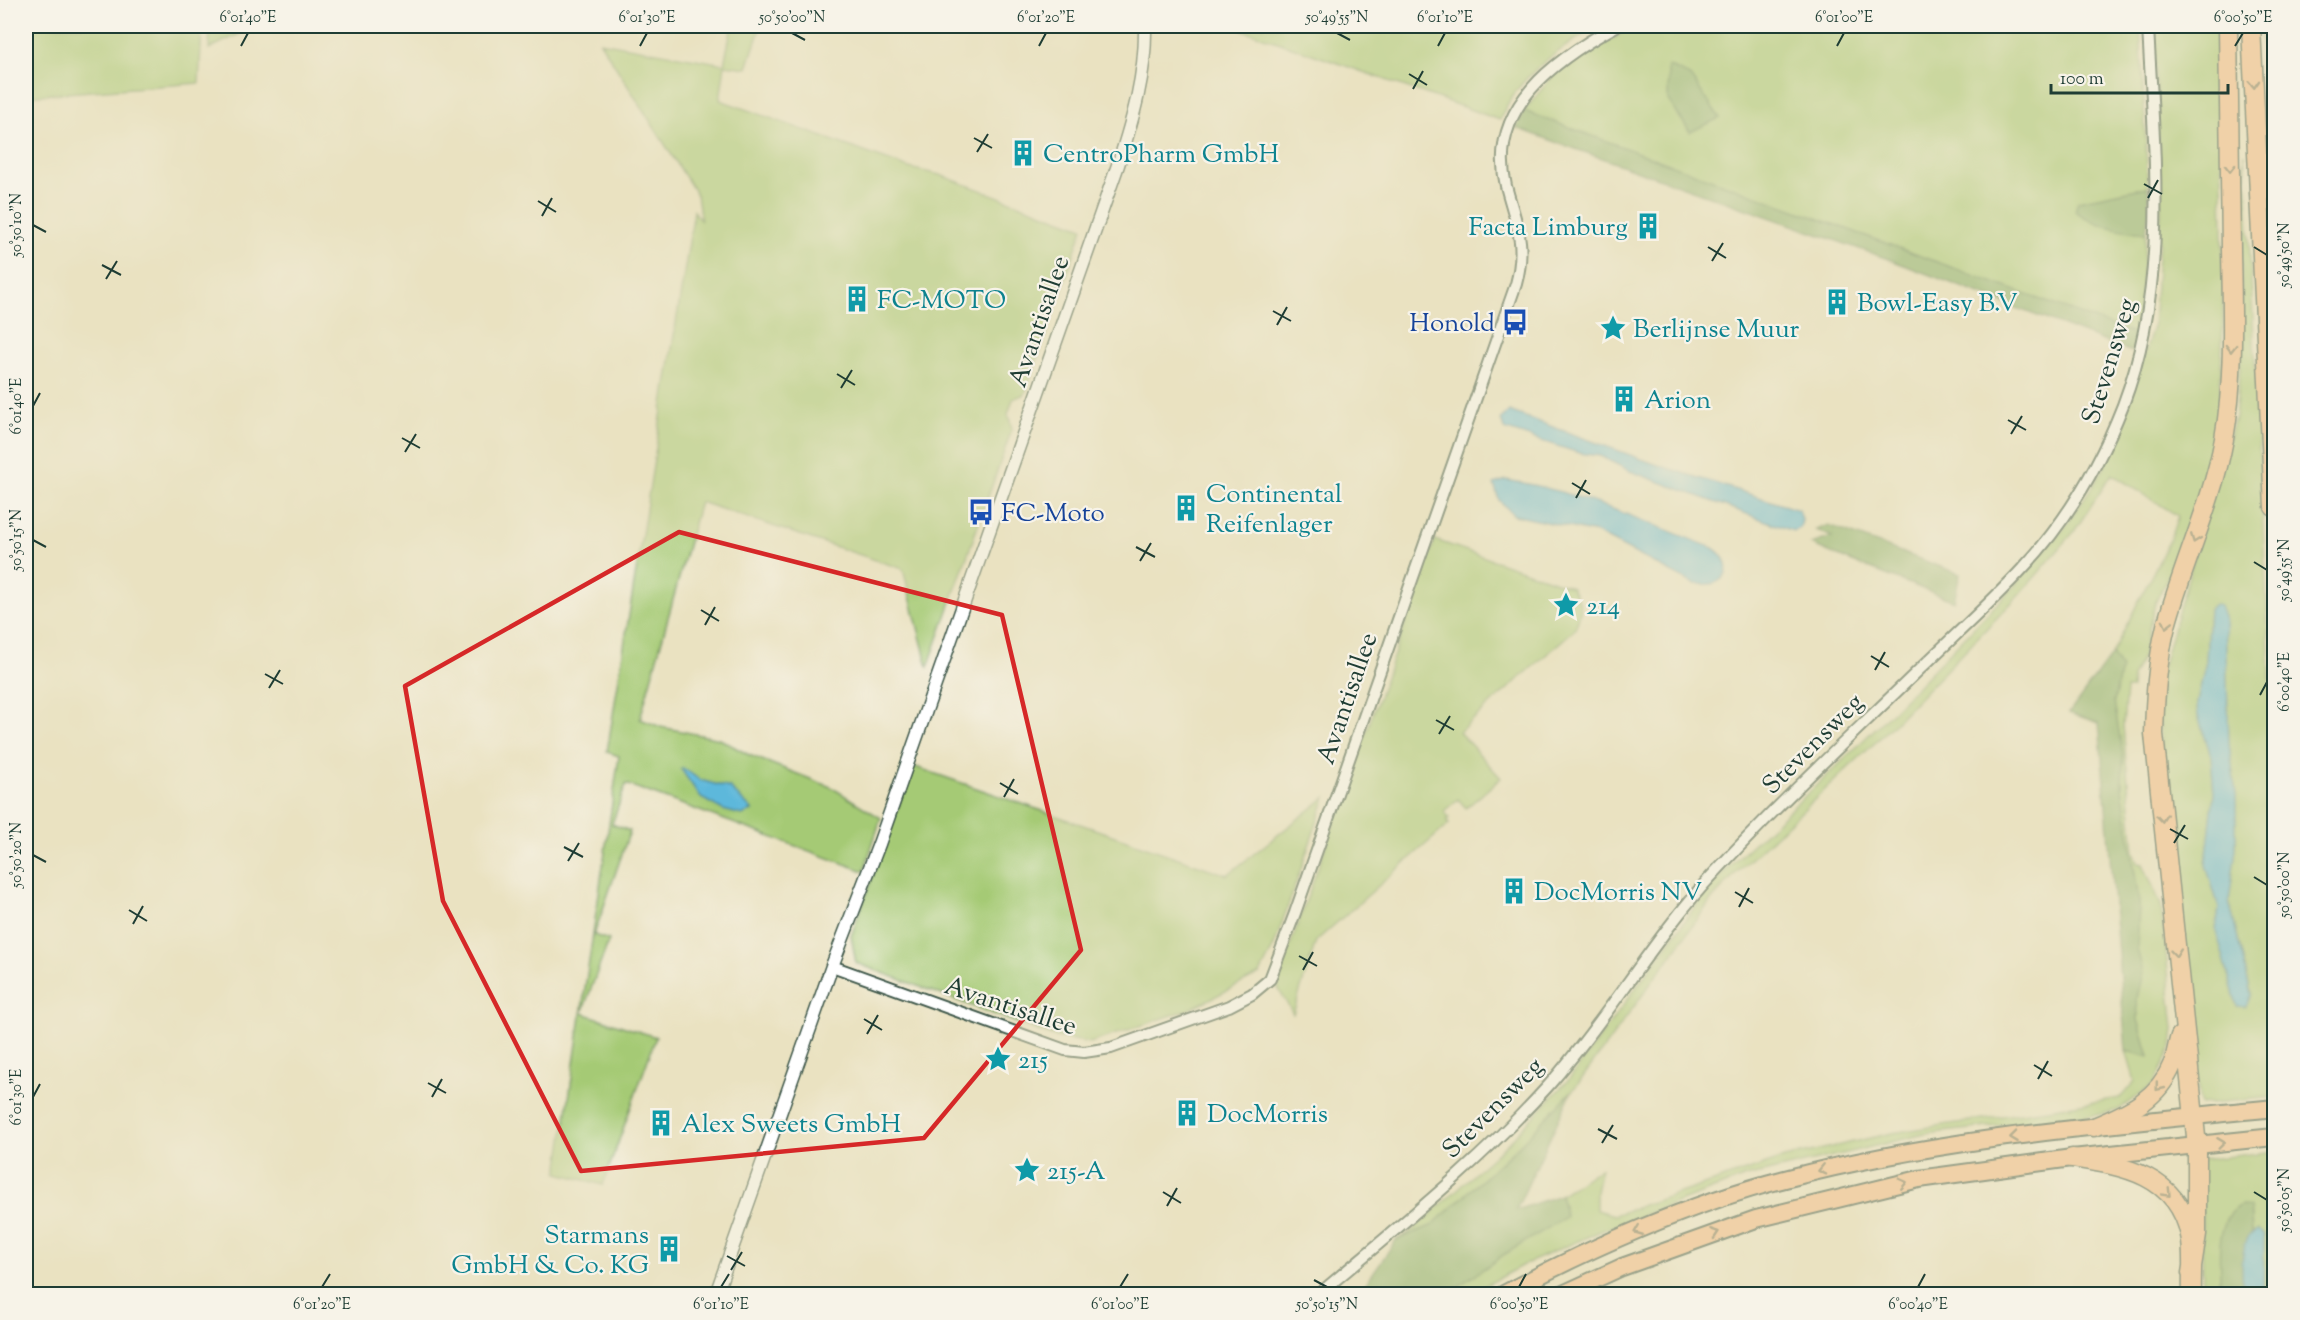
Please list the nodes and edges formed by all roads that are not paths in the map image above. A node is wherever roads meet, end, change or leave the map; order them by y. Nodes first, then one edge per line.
1 (1145, 26) edge
2 (1616, 26) edge
3 (2148, 26) edge
4 (2228, 26) edge
5 (2251, 26) edge
6 (2274, 507) edge
7 (832, 966) junction
8 (2184, 1023) junction
9 (2274, 1108) edge
10 (2193, 1116) junction
11 (2094, 1127) junction
12 (2274, 1137) edge
13 (2197, 1146) junction
14 (2072, 1158) junction
15 (2191, 1273) junction
16 (716, 1294) edge
17 (1319, 1294) edge
18 (1504, 1294) edge
19 (1563, 1294) edge
20 (2192, 1294) edge

1 - 7 street, Avantisallee
2 - 7 street, Avantisallee
3 - 17 street, Stevensweg
4 -> 8 highway
5 -> 6 highway
7 - 16 street, Avantisallee
8 - 10 highway
8 -> 11 highway
9 - 10 highway
10 - 11 highway
10 - 13 highway
11 -> 18 highway
13 -> 12 highway
13 - 14 highway
13 - 15 highway
14 -> 15 highway
19 -> 14 highway
15 - 20 highway

